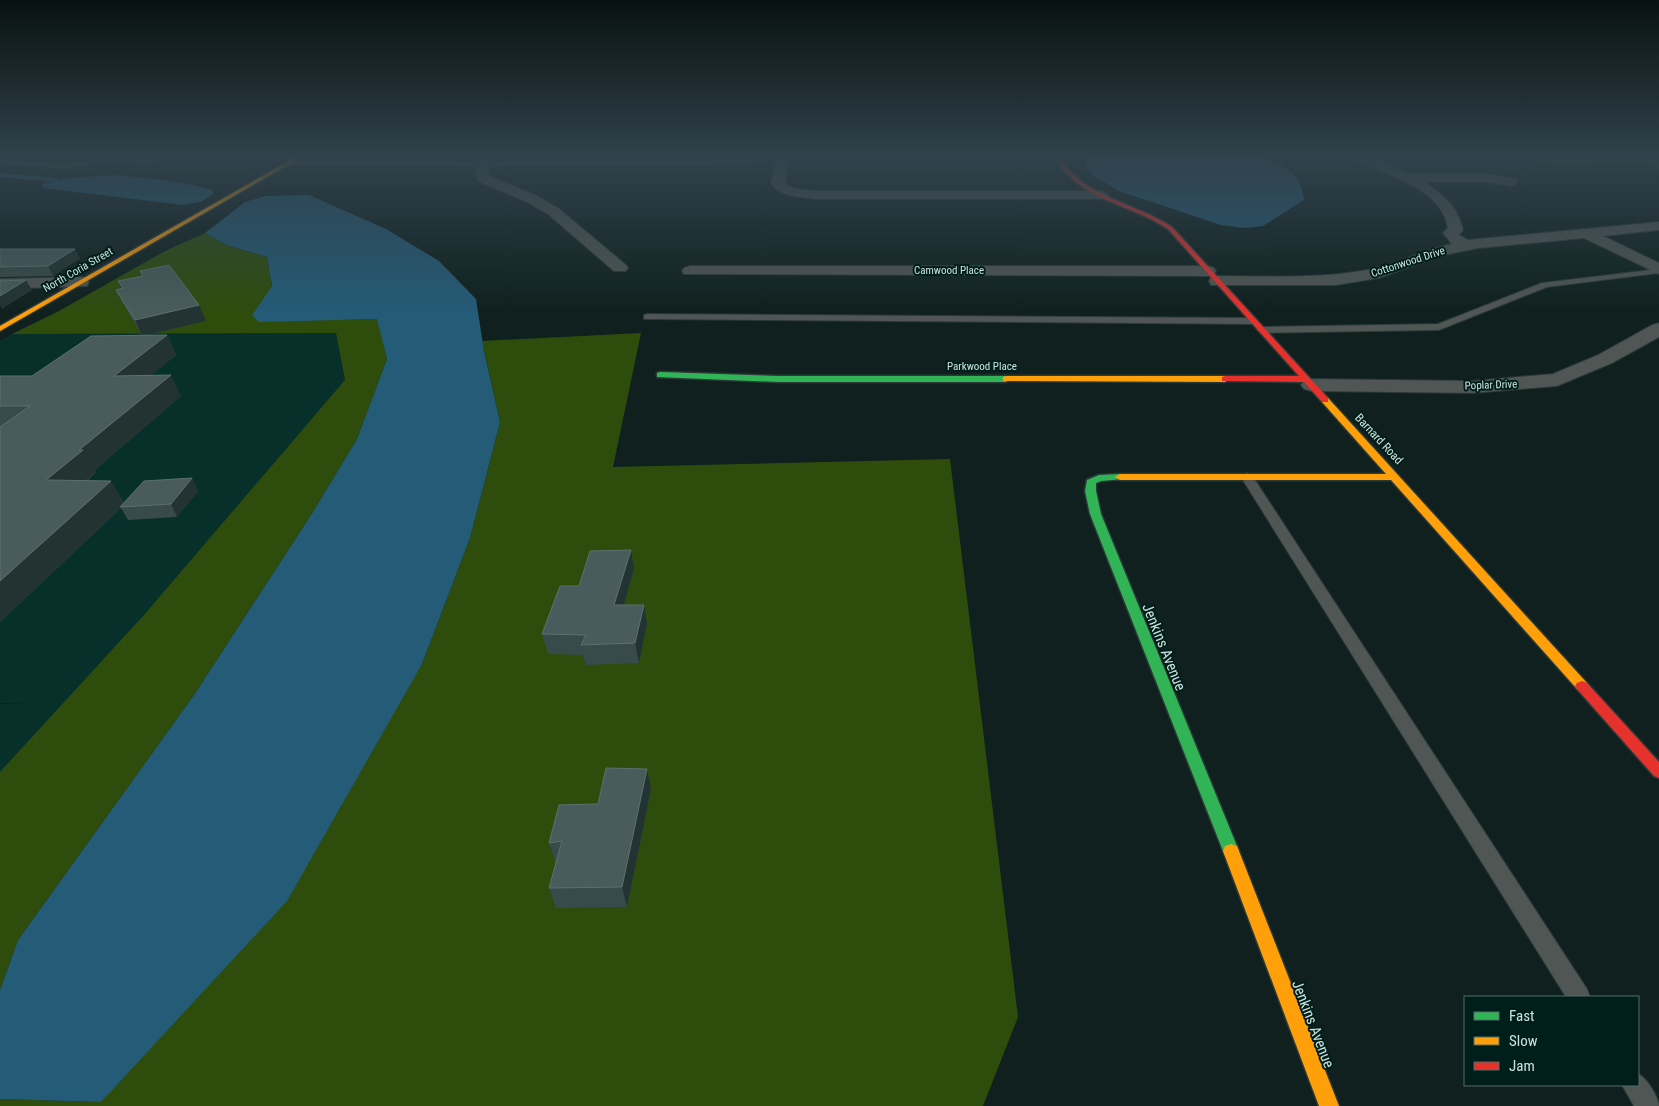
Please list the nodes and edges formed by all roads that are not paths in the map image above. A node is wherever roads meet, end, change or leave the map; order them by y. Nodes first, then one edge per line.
1 (208, 210) edge
2 (550, 210) edge
3 (1136, 210) edge
4 (1450, 210) edge
5 (1659, 226) edge
6 (1584, 232) junction
7 (1466, 245) junction
8 (620, 268) dead end
9 (1659, 270) edge
10 (690, 271) dead end
11 (1212, 276) junction
12 (82, 282) junction
13 (0, 284) edge
14 (647, 317) dead end
15 (1254, 321) junction
16 (0, 329) edge
17 (1659, 329) edge
18 (1262, 330) junction
19 (660, 375) dead end
20 (1308, 382) junction
21 (1247, 477) junction
22 (1396, 477) junction
23 (1659, 772) edge
24 (1578, 996) edge
25 (1635, 1086) edge
26 (1329, 1106) edge
27 (1648, 1106) edge

1 - 12 street, North Coria Street
2 - 8 street
3 - 11 street, Barnard Road
4 - 7 street
5 - 6 street, Cottonwood Drive
6 - 7 street, Cottonwood Drive
6 - 9 street
7 - 11 street, Cottonwood Drive
9 - 18 lane
10 - 11 street, Camwood Place
11 - 15 street, Barnard Road
12 - 13 street
12 - 16 street, North Coria Street
14 - 15 lane
15 - 18 street, Barnard Road
17 - 20 street, Poplar Drive
18 - 20 street, Barnard Road
19 - 20 street, Parkwood Place
20 - 22 street, Barnard Road
21 - 22 street, Jenkins Avenue
21 - 24 lane
21 - 26 street, Jenkins Avenue
22 - 23 street, Barnard Road
25 - 27 lane

